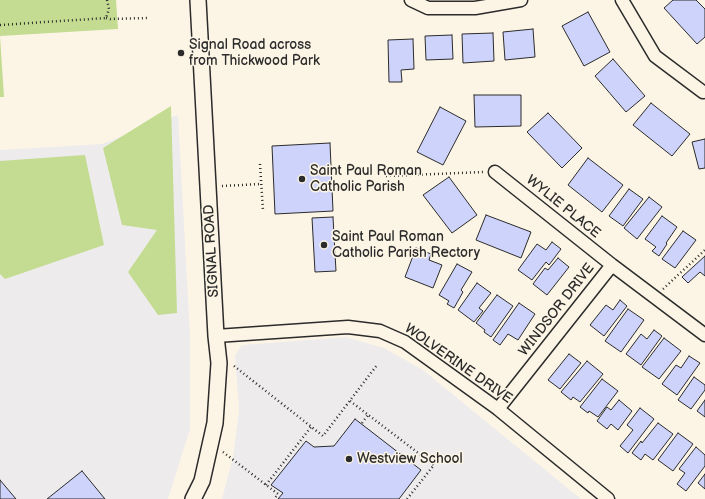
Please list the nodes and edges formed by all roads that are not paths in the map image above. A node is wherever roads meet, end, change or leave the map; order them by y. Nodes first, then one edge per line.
1 (198, 0) edge
2 (411, 0) edge
3 (521, 0) edge
4 (622, 0) edge
5 (703, 92) dead end
6 (496, 172) road end
7 (612, 265) junction
8 (705, 335) edge
9 (216, 336) junction
10 (498, 409) junction
11 (193, 499) edge
12 (608, 499) edge

1 - 9 street, SIGNAL ROAD
2 - 3 street
4 - 5 street
6 - 7 street, WYLIE PLACE
7 - 8 street, WINDSOR DRIVE
7 - 10 street, WINDSOR DRIVE
9 - 10 street, WOLVERINE DRIVE
9 - 11 street, SIGNAL ROAD
10 - 12 street, WOLVERINE DRIVE

